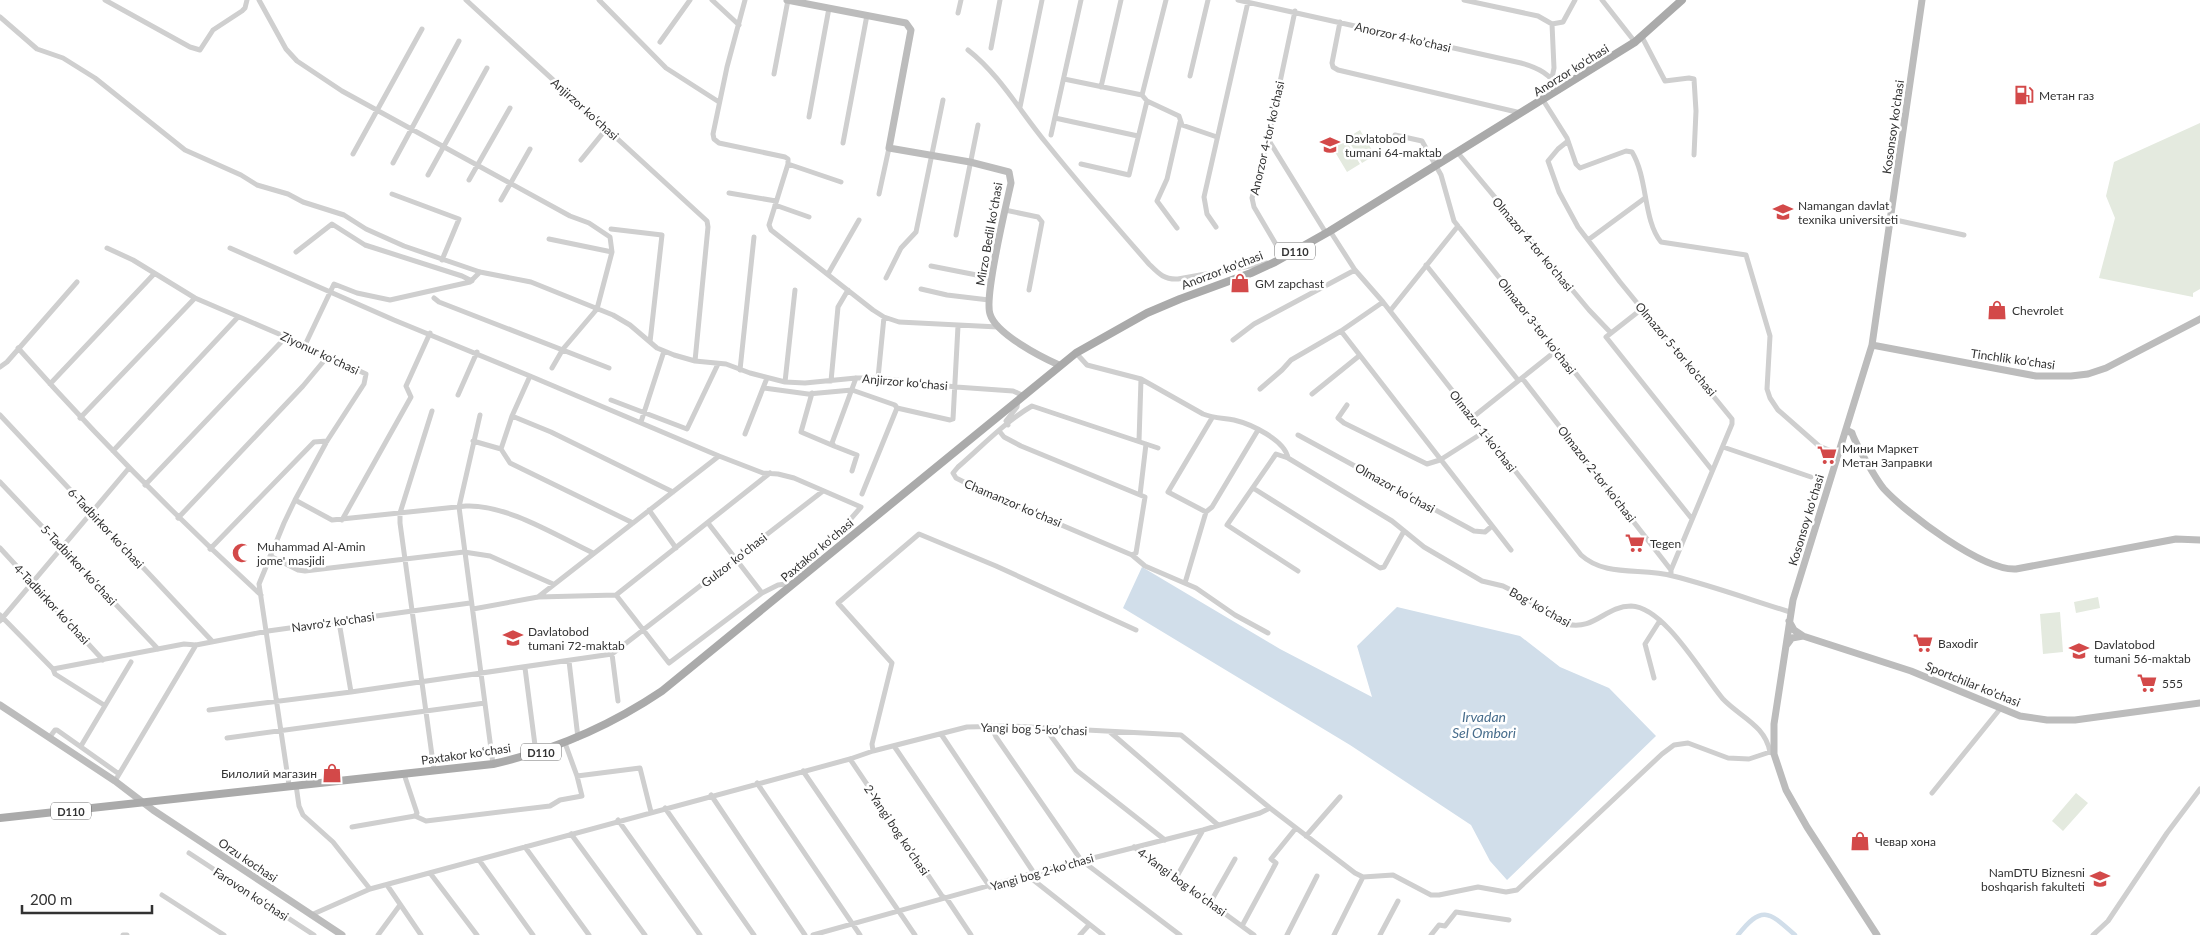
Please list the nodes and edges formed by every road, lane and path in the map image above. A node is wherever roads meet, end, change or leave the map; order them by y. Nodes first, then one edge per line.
1 (105, 0) edge
2 (247, 0) edge
3 (259, 0) edge
4 (466, 0) edge
5 (599, 0) edge
6 (690, 0) edge
7 (712, 0) edge
8 (745, 0) edge
9 (787, 0) edge
10 (960, 0) edge
11 (1000, 0) edge
12 (1042, 0) edge
13 (1081, 0) edge
14 (1121, 0) edge
15 (1166, 0) edge
16 (1208, 0) edge
17 (1238, 0) edge
18 (1464, 0) edge
19 (1575, 0) edge
20 (1602, 0) edge
21 (1682, 0) edge
22 (1922, 0) edge
23 (1248, 2) junction
24 (829, 8) junction
25 (1295, 11) junction
26 (958, 13) dead end
27 (867, 14) junction
28 (0, 16) edge
29 (1340, 22) junction
30 (1552, 24) junction
31 (739, 25) junction
32 (422, 29) dead end
33 (1638, 40) junction
34 (460, 41) dead end
35 (660, 42) dead end
36 (991, 48) dead end
37 (968, 50) dead end
38 (488, 68) dead end
39 (774, 74) dead end
40 (1190, 76) dead end
41 (1552, 78) junction
42 (1064, 79) junction
43 (1101, 87) junction
44 (1560, 90) junction
45 (1142, 95) junction
46 (943, 100) dead end
47 (1543, 100) junction
48 (1147, 101) junction
49 (719, 102) junction
50 (1020, 107) junction
51 (510, 108) dead end
52 (378, 111) junction
53 (1522, 113) junction
54 (809, 117) dead end
55 (1055, 118) junction
56 (1180, 122) junction
57 (978, 125) dead end
58 (607, 128) junction
59 (411, 129) junction
60 (1051, 135) dead end
61 (1138, 136) junction
62 (1395, 136) dead end
63 (1217, 137) junction
64 (1268, 139) junction
65 (1568, 141) junction
66 (843, 143) dead end
67 (445, 146) junction
68 (889, 148) junction
69 (530, 149) dead end
70 (353, 154) dead end
71 (1458, 154) junction
72 (1694, 155) dead end
73 (931, 156) junction
74 (580, 160) dead end
75 (970, 162) junction
76 (393, 163) dead end
77 (788, 164) junction
78 (1081, 164) dead end
79 (477, 165) junction
80 (1436, 167) junction
81 (428, 175) dead end
82 (469, 180) dead end
83 (841, 182) dead end
84 (511, 183) junction
85 (729, 193) dead end
86 (392, 194) dead end
87 (879, 194) dead end
88 (1645, 198) junction
89 (501, 200) dead end
90 (776, 203) junction
91 (1005, 210) junction
92 (810, 217) dead end
93 (1891, 219) junction
94 (859, 220) dead end
95 (1458, 226) junction
96 (1216, 227) dead end
97 (1176, 228) dead end
98 (611, 229) dead end
99 (1328, 232) junction
100 (956, 235) dead end
101 (1964, 235) dead end
102 (754, 237) dead end
103 (549, 239) dead end
104 (1588, 240) junction
105 (107, 248) dead end
106 (230, 248) dead end
107 (296, 252) dead end
108 (612, 252) junction
109 (1284, 258) junction
110 (442, 260) junction
111 (1275, 262) junction
112 (1426, 265) junction
113 (931, 266) dead end
114 (1355, 270) junction
115 (480, 272) junction
116 (154, 274) junction
117 (828, 274) junction
118 (886, 278) dead end
119 (992, 278) junction
120 (472, 281) junction
121 (77, 282) dead end
122 (921, 289) dead end
123 (795, 290) dead end
124 (848, 290) junction
125 (1029, 290) dead end
126 (330, 292) junction
127 (195, 298) junction
128 (434, 298) dead end
129 (989, 300) junction
130 (1383, 302) junction
131 (1643, 308) junction
132 (597, 309) junction
133 (1390, 311) junction
134 (238, 317) junction
135 (884, 317) junction
136 (2200, 319) edge
137 (958, 326) junction
138 (998, 327) junction
139 (1340, 332) junction
140 (430, 333) junction
141 (1611, 333) junction
142 (286, 337) junction
143 (1233, 340) dead end
144 (650, 342) junction
145 (305, 345) junction
146 (1872, 345) junction
147 (18, 348) junction
148 (563, 349) junction
149 (1557, 350) junction
150 (664, 351) junction
151 (477, 352) junction
152 (1076, 354) junction
153 (328, 356) junction
154 (1359, 356) junction
155 (695, 361) junction
156 (718, 364) junction
157 (1059, 365) junction
158 (0, 367) edge
159 (552, 368) dead end
160 (610, 368) dead end
161 (740, 370) junction
162 (530, 376) junction
163 (767, 378) junction
164 (856, 378) junction
165 (878, 378) junction
166 (1141, 379) junction
167 (1520, 379) junction
168 (831, 381) junction
169 (785, 382) junction
170 (50, 384) junction
171 (956, 387) junction
172 (764, 388) junction
173 (1260, 389) dead end
174 (852, 390) junction
175 (812, 393) junction
176 (1312, 394) dead end
177 (458, 395) dead end
178 (1021, 398) junction
179 (611, 400) dead end
180 (1348, 405) dead end
181 (897, 408) junction
182 (432, 411) dead end
183 (644, 413) junction
184 (0, 415) edge
185 (480, 415) dead end
186 (512, 416) junction
187 (80, 418) junction
188 (1212, 418) junction
189 (1473, 418) junction
190 (641, 422) junction
191 (1008, 425) junction
192 (1258, 430) junction
193 (1846, 430) junction
194 (1000, 432) junction
195 (1484, 432) junction
196 (745, 434) dead end
197 (1298, 435) dead end
198 (327, 441) junction
199 (473, 441) junction
200 (1139, 441) junction
201 (1146, 444) junction
202 (834, 446) junction
203 (1722, 447) junction
204 (1158, 448) dead end
205 (502, 449) junction
206 (113, 452) junction
207 (1838, 454) junction
208 (719, 456) junction
209 (1288, 458) junction
210 (1440, 460) junction
211 (129, 468) junction
212 (1712, 470) junction
213 (852, 472) dead end
214 (770, 473) junction
215 (1812, 477) dead end
216 (0, 482) edge
217 (145, 485) junction
218 (1253, 488) junction
219 (823, 491) junction
220 (673, 492) junction
221 (862, 494) dead end
222 (1140, 495) junction
223 (295, 500) junction
224 (459, 507) junction
225 (649, 510) junction
226 (92, 512) junction
227 (1206, 512) junction
228 (400, 513) junction
229 (178, 518) junction
230 (1692, 518) junction
231 (342, 520) junction
232 (868, 522) joint
233 (633, 523) junction
234 (708, 523) junction
235 (1492, 526) junction
236 (841, 530) dead end
237 (1404, 531) junction
238 (2200, 540) edge
239 (0, 548) edge
240 (62, 548) junction
241 (676, 548) junction
242 (210, 549) junction
243 (1511, 550) dead end
244 (464, 552) junction
245 (593, 553) junction
246 (1132, 555) junction
247 (270, 556) junction
248 (404, 558) junction
249 (735, 560) junction
250 (1298, 571) dead end
251 (1671, 572) junction
252 (33, 582) junction
253 (794, 583) junction
254 (1185, 583) junction
255 (553, 584) junction
256 (762, 593) junction
257 (616, 594) junction
258 (261, 596) junction
259 (538, 597) junction
260 (470, 603) junction
261 (473, 609) junction
262 (411, 611) junction
263 (1790, 612) junction
264 (1, 618) edge
265 (339, 622) junction
266 (1659, 622) junction
267 (1789, 622) junction
268 (644, 630) junction
269 (1136, 630) dead end
270 (268, 631) junction
271 (1268, 633) dead end
272 (1802, 636) junction
273 (212, 641) junction
274 (196, 645) junction
275 (1786, 646) junction
276 (158, 649) junction
277 (612, 654) junction
278 (103, 660) junction
279 (131, 662) dead end
280 (569, 662) junction
281 (525, 668) junction
282 (53, 669) junction
283 (481, 674) junction
284 (1654, 678) dead end
285 (421, 682) junction
286 (350, 692) junction
287 (277, 701) junction
288 (618, 701) dead end
289 (485, 702) junction
290 (2200, 703) edge
291 (0, 705) edge
292 (104, 705) junction
293 (2000, 709) junction
294 (209, 710) dead end
295 (426, 711) junction
296 (991, 726) junction
297 (1045, 728) junction
298 (281, 731) junction
299 (1109, 732) junction
300 (52, 734) junction
301 (941, 734) junction
302 (227, 738) dead end
303 (578, 738) junction
304 (565, 743) junction
305 (81, 746) junction
306 (894, 746) junction
307 (872, 750) junction
308 (536, 753) junction
309 (1772, 753) junction
310 (850, 759) junction
311 (493, 764) junction
312 (434, 770) junction
313 (803, 771) junction
314 (119, 774) junction
315 (404, 774) junction
316 (577, 776) junction
317 (115, 781) junction
318 (757, 783) junction
319 (292, 785) junction
320 (2200, 789) edge
321 (1932, 793) dead end
322 (711, 795) junction
323 (1340, 798) dead end
324 (142, 802) junction
325 (665, 808) junction
326 (1270, 808) junction
327 (651, 812) junction
328 (415, 816) junction
329 (0, 818) edge
330 (618, 820) junction
331 (1218, 825) junction
332 (352, 827) dead end
333 (1296, 828) junction
334 (1203, 830) junction
335 (571, 834) junction
336 (1306, 836) junction
337 (1165, 840) junction
338 (1134, 846) junction
339 (525, 847) junction
340 (189, 853) dead end
341 (1234, 859) dead end
342 (479, 860) junction
343 (1082, 860) junction
344 (430, 873) junction
345 (1034, 873) junction
346 (1027, 876) junction
347 (1317, 876) dead end
348 (1363, 877) junction
349 (1176, 878) junction
350 (387, 886) junction
351 (990, 886) junction
352 (370, 889) junction
353 (162, 895) dead end
354 (947, 899) junction
355 (1398, 901) dead end
356 (1210, 903) junction
357 (400, 905) junction
358 (900, 912) junction
359 (311, 915) junction
360 (1509, 920) dead end
361 (853, 924) junction
362 (1089, 925) junction
363 (1242, 926) junction
364 (224, 935) edge
365 (314, 935) edge
366 (342, 935) edge
367 (378, 935) edge
368 (421, 935) edge
369 (477, 935) edge
370 (533, 935) edge
371 (589, 935) edge
372 (646, 935) edge
373 (700, 935) edge
374 (754, 935) edge
375 (805, 935) edge
376 (813, 935) edge
377 (860, 935) edge
378 (915, 935) edge
379 (971, 935) edge
380 (1080, 935) edge
381 (1102, 935) edge
382 (1180, 935) edge
383 (1254, 935) edge
384 (1286, 935) edge
385 (1334, 935) edge
386 (1380, 935) edge
387 (1431, 935) edge
388 (1877, 935) edge
389 (2094, 935) edge

1 - 2 street
3 - 52 street
4 - 58 street, Anjirzor koʻchasi
5 - 49 street
6 - 35 street
7 - 31 street
8 - 31 street
9 - 24 street
9 - 39 street
10 - 26 street
11 - 36 street
12 - 50 street
13 - 42 street
14 - 43 street
15 - 45 street
16 - 40 street
17 - 23 street, Аnorzor 4-koʼchasi
18 - 30 street
19 - 30 street
20 - 33 street
21 - 33 main road, Anorzor ko'chasi / D110
22 - 93 street, Kosonsoy ko’chasi
23 - 25 street, Аnorzor 4-koʼchasi
23 - 63 street
24 - 27 street
24 - 54 street
25 - 29 street, Аnorzor 4-koʼchasi
25 - 64 street, Anorzor 4-tor koʼchasi
27 - 66 street
27 - 68 street
28 - 110 street, Anjirzor koʻchasi
29 - 41 street, Аnorzor 4-koʼchasi
29 - 53 street
30 - 41 street
31 - 49 street
32 - 52 street
33 - 44 main road, Anorzor ko'chasi / D110
33 - 72 street
34 - 59 street
37 - 50 street
38 - 67 street
41 - 44 street, Аnorzor 4-koʼchasi
42 - 43 street
42 - 55 street
43 - 45 street
44 - 47 main road, Anorzor ko'chasi / D110
45 - 48 street
46 - 73 street
47 - 53 main road, Anorzor ko'chasi / D110
47 - 65 street
48 - 56 street
48 - 61 street
49 - 77 street
50 - 111 street
51 - 79 street
52 - 59 street
52 - 70 street
53 - 71 main road, Anorzor ko'chasi / D110
55 - 60 street
55 - 61 street
56 - 63 street
56 - 97 street
57 - 75 street
58 - 74 street
58 - 155 street, Anjirzor koʻchasi
59 - 67 street
59 - 76 street
61 - 78 street
62 - 80 street, Olmazor 3-tor ko'chasi
63 - 96 street
64 - 99 street, Olmazor 1-ko'chasi
64 - 109 street, Anorzor 4-tor koʼchasi
65 - 88 street
65 - 104 street, Olmazor 5-tor ko'chasi
67 - 79 street
67 - 81 street
68 - 73 street, Mirzo Bedil koʻchasi
68 - 87 street
69 - 84 street
71 - 80 main road, Anorzor ko'chasi / D110
71 - 141 street, Olmazor 4-tor ko'chasi
73 - 75 street, Mirzo Bedil koʻchasi
73 - 118 street
75 - 91 street, Mirzo Bedil koʻchasi
75 - 100 street
77 - 83 street
77 - 90 street
79 - 82 street
79 - 84 street
80 - 95 street, Olmazor 3-tor ko'chasi
80 - 99 main road, Anorzor ko'chasi / D110
84 - 89 street
84 - 108 street
85 - 90 street
86 - 110 street
88 - 104 street
88 - 207 street
90 - 92 street
90 - 117 street
91 - 119 street, Mirzo Bedil koʻchasi
91 - 125 street
93 - 101 street
93 - 146 street, Kosonsoy ko’chasi
94 - 117 street
95 - 112 street
95 - 149 street, Olmazor 3-tor ko'chasi
98 - 144 street
99 - 109 main road, Anorzor ko'chasi / D110
99 - 114 street, Olmazor 1-ko'chasi
102 - 161 street
103 - 108 street
104 - 131 street, Olmazor 5-tor ko'chasi
105 - 116 street, Ziyonur koʻchasi
106 - 126 street
107 - 120 street
108 - 132 street
109 - 111 main road, Anorzor ko'chasi / D110
110 - 115 street, Anjirzor koʻchasi
111 - 152 main road, Anorzor ko'chasi / D110
112 - 133 street
112 - 167 street, Olmazor 2-tor ko'chasi
113 - 119 street
114 - 130 street, Olmazor 1-ko'chasi
114 - 143 street
115 - 120 street
115 - 132 street, Anjirzor koʻchasi
116 - 127 street, Ziyonur koʻchasi
116 - 170 street
117 - 124 street
119 - 129 street, Mirzo Bedil koʻchasi
120 - 126 street
121 - 147 street
122 - 129 street
123 - 169 street
124 - 135 street
124 - 168 street
126 - 140 street
126 - 145 street
127 - 134 street, Ziyonur koʻchasi
127 - 187 street
128 - 148 street
129 - 138 street, Mirzo Bedil koʻchasi
130 - 133 street, Olmazor 1-ko'chasi
130 - 139 street
131 - 141 street
131 - 203 street, Olmazor 5-tor ko'chasi
132 - 144 street, Anjirzor koʻchasi
132 - 148 street
133 - 189 street, Olmazor 1-ko'chasi
134 - 142 street, Ziyonur koʻchasi
134 - 206 street
135 - 137 street
135 - 165 street
136 - 146 street, Tinchlik ko'chasi
137 - 138 street
137 - 171 street
138 - 157 street
139 - 154 street
139 - 173 street
140 - 151 street
140 - 231 street
141 - 212 street, Olmazor 4-tor ko'chasi
142 - 145 street, Ziyonur koʻchasi
142 - 217 street
144 - 150 street, Anjirzor koʻchasi
145 - 153 street, Ziyonur koʻchasi
146 - 193 street, Kosonsoy ko’chasi
147 - 158 street
147 - 170 street
148 - 159 street
148 - 160 street
149 - 167 street
149 - 230 street, Olmazor 3-tor ko'chasi
150 - 155 street, Anjirzor koʻchasi
150 - 183 street
151 - 162 street
151 - 177 street
152 - 157 main road, Anorzor ko'chasi / D110
152 - 166 street
153 - 198 street, Ziyonur koʻchasi
153 - 229 street
154 - 176 street
154 - 210 street
155 - 156 street, Anjirzor koʻchasi
156 - 161 street, Anjirzor koʻchasi
156 - 183 street
157 - 178 main road, Anorzor ko'chasi / D110
161 - 163 street, Anjirzor koʻchasi
162 - 186 street
162 - 190 street
163 - 169 street, Anjirzor koʻchasi
163 - 172 street
164 - 165 street, Anjirzor koʻchasi
164 - 168 street, Anjirzor koʻchasi
164 - 174 street
165 - 171 street, Anjirzor koʻchasi
166 - 188 street
166 - 200 street
167 - 189 street
167 - 251 street, Olmazor 2-tor ko'chasi
168 - 169 street, Anjirzor koʻchasi
170 - 187 street
171 - 178 street, Anjirzor koʻchasi
171 - 181 street
172 - 175 street
172 - 196 street
174 - 175 street
174 - 181 street
174 - 202 street
175 - 202 street
178 - 191 street
178 - 232 main road, Anorzor ko'chasi / D110
179 - 183 street
180 - 210 street
181 - 221 street
182 - 228 street
183 - 190 street
184 - 226 street, 6-Tadbirkor koʻchasi
185 - 199 street
186 - 205 street
186 - 220 street
187 - 206 street
188 - 192 street
188 - 227 street
189 - 195 street, Olmazor 1-ko'chasi
190 - 208 street
191 - 194 street, Chamanzor koʻchasi
191 - 200 street, Chamanzor koʻchasi
192 - 209 street
192 - 227 street
193 - 207 street, Kosonsoy ko’chasi
193 - 238 street
194 - 222 street
194 - 246 street, Chamanzor koʻchasi
195 - 210 street
195 - 251 street, Olmazor 1-ko'chasi
197 - 235 street, Olmazor koʻchasi
198 - 223 street, Ziyonur koʻchasi
198 - 242 street
199 - 205 street
199 - 224 street
200 - 201 street, Chamanzor koʻchasi
201 - 204 street, Chamanzor koʻchasi
201 - 222 street
202 - 213 street
203 - 212 street, Olmazor 5-tor ko'chasi
203 - 215 street
205 - 233 street
206 - 211 street
207 - 263 street, Kosonsoy ko’chasi
208 - 214 street
208 - 220 street
209 - 218 street
209 - 237 street, Bogʻ koʻchasi
210 - 235 street
211 - 217 street
211 - 226 street
212 - 230 street, Olmazor 5-tor ko'chasi
214 - 219 street
214 - 234 street
216 - 240 street, 5-Tadbirkor koʻchasi
217 - 229 street
218 - 237 street
218 - 250 street
219 - 236 street
219 - 249 street, Gulzor koʻchasi
220 - 225 street
222 - 246 street
223 - 231 street
223 - 247 street, Ziyonur koʻchasi
224 - 228 street
224 - 244 street
224 - 245 street
225 - 233 street
225 - 241 street
226 - 240 street
226 - 273 street, 6-Tadbirkor koʻchasi
227 - 254 street
228 - 231 street
228 - 248 street
229 - 242 street
230 - 251 street, Olmazor 5-tor ko'chasi
232 - 253 main road, Paxtakor koʻchasi / D110
233 - 245 street
234 - 241 street
234 - 249 street
235 - 243 street
237 - 266 street, Bogʻ koʻchasi
239 - 252 street, 4-Tadbirkor koʻchasi
240 - 252 street
240 - 276 street, 5-Tadbirkor koʻchasi
241 - 257 street
242 - 258 street
244 - 248 street
244 - 255 street
244 - 260 street
245 - 255 street
246 - 254 street, Chamanzor koʻchasi
247 - 248 street
247 - 258 street, Ziyonur koʻchasi
248 - 262 street
249 - 256 street
249 - 268 street, Gulzor koʻchasi
251 - 263 street, Olmazor 1-ko'chasi
252 - 264 street
252 - 278 street, 4-Tadbirkor koʻchasi
253 - 256 street
253 - 303 main road, Paxtakor koʻchasi / D110
254 - 271 street, Chamanzor koʻchasi
255 - 259 street
256 - 268 street
257 - 259 street
257 - 268 street
258 - 270 street, Ziyonur koʻchasi
259 - 261 street
260 - 261 street
260 - 262 street, Navro'z ko'chasi
261 - 283 street
262 - 265 street, Navro'z ko'chasi
262 - 285 street
263 - 267 street, Kosonsoy ko’chasi
264 - 282 street
265 - 270 street, Navro'z ko'chasi
265 - 286 street
266 - 284 street
266 - 309 street, Bogʻ koʻchasi
267 - 272 street
267 - 275 street, Kosonsoy ko’chasi
268 - 277 street, Gulzor koʻchasi
269 - 307 street
270 - 273 street, Navro'z ko'chasi
270 - 287 street, Ziyonur koʻchasi
272 - 275 street
272 - 293 street, Sportchilar ko'chasi
273 - 274 street, Navro'z ko'chasi
274 - 276 street, Navro'z ko'chasi
274 - 314 street
275 - 309 street, Kosonsoy ko’chasi
276 - 278 street, Navro'z ko'chasi
277 - 280 street
277 - 288 street
278 - 282 street, Navro'z ko'chasi
279 - 292 street
280 - 281 street
280 - 303 street
281 - 283 street
281 - 308 street
282 - 292 street
283 - 285 street
283 - 289 street
285 - 286 street
285 - 295 street
286 - 287 street
287 - 294 street
287 - 298 street, Ziyonur koʻchasi
289 - 295 street
289 - 311 street
290 - 293 street, Sportchilar ko'chasi
291 - 300 street, Orzu kochasi
292 - 305 street
293 - 321 street
295 - 298 street
295 - 312 street
296 - 297 street, Yangi bog 5-koʼchasi
296 - 301 street, Yangi bog 5-koʼchasi
296 - 343 street
297 - 299 street, Yangi bog 5-koʼchasi
297 - 337 street
298 - 302 street
298 - 319 street, Ziyonur koʻchasi
299 - 326 street, Yangi bog 5-koʼchasi
299 - 331 street
300 - 305 street
300 - 317 street, Orzu kochasi
301 - 306 street, Yangi bog 5-koʼchasi
301 - 345 street
303 - 304 main road, Paxtakor koʻchasi / D110
304 - 308 main road, Paxtakor koʻchasi / D110
304 - 316 street
305 - 314 street
306 - 307 street, Yangi bog 5-koʼchasi
306 - 351 street
307 - 310 street, Yangi bog 5-koʼchasi
308 - 311 main road, Paxtakor koʻchasi / D110
309 - 348 street
309 - 388 street, Kosonsoy ko’chasi
310 - 313 street, Yangi bog 5-koʼchasi
310 - 354 street, 2-Yangi bog koʼchasi
311 - 312 main road, Paxtakor koʻchasi / D110
312 - 315 main road, Paxtakor koʻchasi / D110
313 - 318 street, Yangi bog 5-koʼchasi
313 - 358 street
314 - 317 street
315 - 319 main road, Paxtakor koʻchasi / D110
315 - 328 street
316 - 327 street
316 - 328 street
317 - 324 street, Orzu kochasi
318 - 322 street, Yangi bog 5-koʼchasi
318 - 361 street
319 - 324 main road, Paxtakor koʻchasi / D110
319 - 352 street, Ziyonur koʻchasi
320 - 389 street
322 - 325 street, Yangi bog 5-koʼchasi
322 - 375 street
323 - 336 street
324 - 329 main road, D110
324 - 359 street, Orzu kochasi
325 - 327 street, Yangi bog 5-koʼchasi
325 - 374 street
326 - 331 street, Yangi bog 2-koʼchasi
326 - 333 street, Yangi bog 5-koʼchasi
327 - 330 street, Yangi bog 5-koʼchasi
328 - 332 street
330 - 335 street, Yangi bog 5-koʼchasi
330 - 373 street
331 - 334 street, Yangi bog 2-koʼchasi
333 - 336 street, Yangi bog 5-koʼchasi
333 - 363 street
334 - 337 street, Yangi bog 2-koʼchasi
334 - 349 street
335 - 339 street, Yangi bog 5-koʼchasi
335 - 372 street
336 - 348 street, Yangi bog 5-koʼchasi
337 - 338 street, Yangi bog 2-koʼchasi
338 - 343 street, Yangi bog 2-koʼchasi
338 - 349 street, 4-Yangi bog koʼchasi
339 - 342 street, Yangi bog 5-koʼchasi
339 - 371 street
340 - 365 street, Farovon koʻchasi
341 - 356 street
342 - 344 street, Yangi bog 5-koʼchasi
342 - 370 street
343 - 345 street, Yangi bog 2-koʼchasi
343 - 382 street
344 - 350 street, Yangi bog 5-koʼchasi
344 - 369 street
345 - 346 street, Yangi bog 2-koʼchasi
346 - 351 street, Yangi bog 2-koʼchasi
346 - 362 street
347 - 384 street
348 - 385 street
349 - 356 street, 4-Yangi bog koʼchasi
350 - 352 street, Yangi bog 5-koʼchasi
350 - 357 street
351 - 354 street, Yangi bog 2-koʼchasi
352 - 359 street, Yangi bog 5-koʼchasi
353 - 364 street
354 - 358 street, Yangi bog 2-koʼchasi
354 - 379 street, 2-Yangi bog koʼchasi
355 - 386 street
356 - 363 street, 4-Yangi bog koʼchasi
357 - 367 street
357 - 368 street
358 - 361 street, Yangi bog 2-koʼchasi
358 - 378 street
359 - 366 street, Orzu kochasi
360 - 387 street
361 - 376 street, Yangi bog 2-koʼchasi
361 - 377 street
362 - 380 street
362 - 381 street
363 - 383 street, 4-Yangi bog koʼchasi

